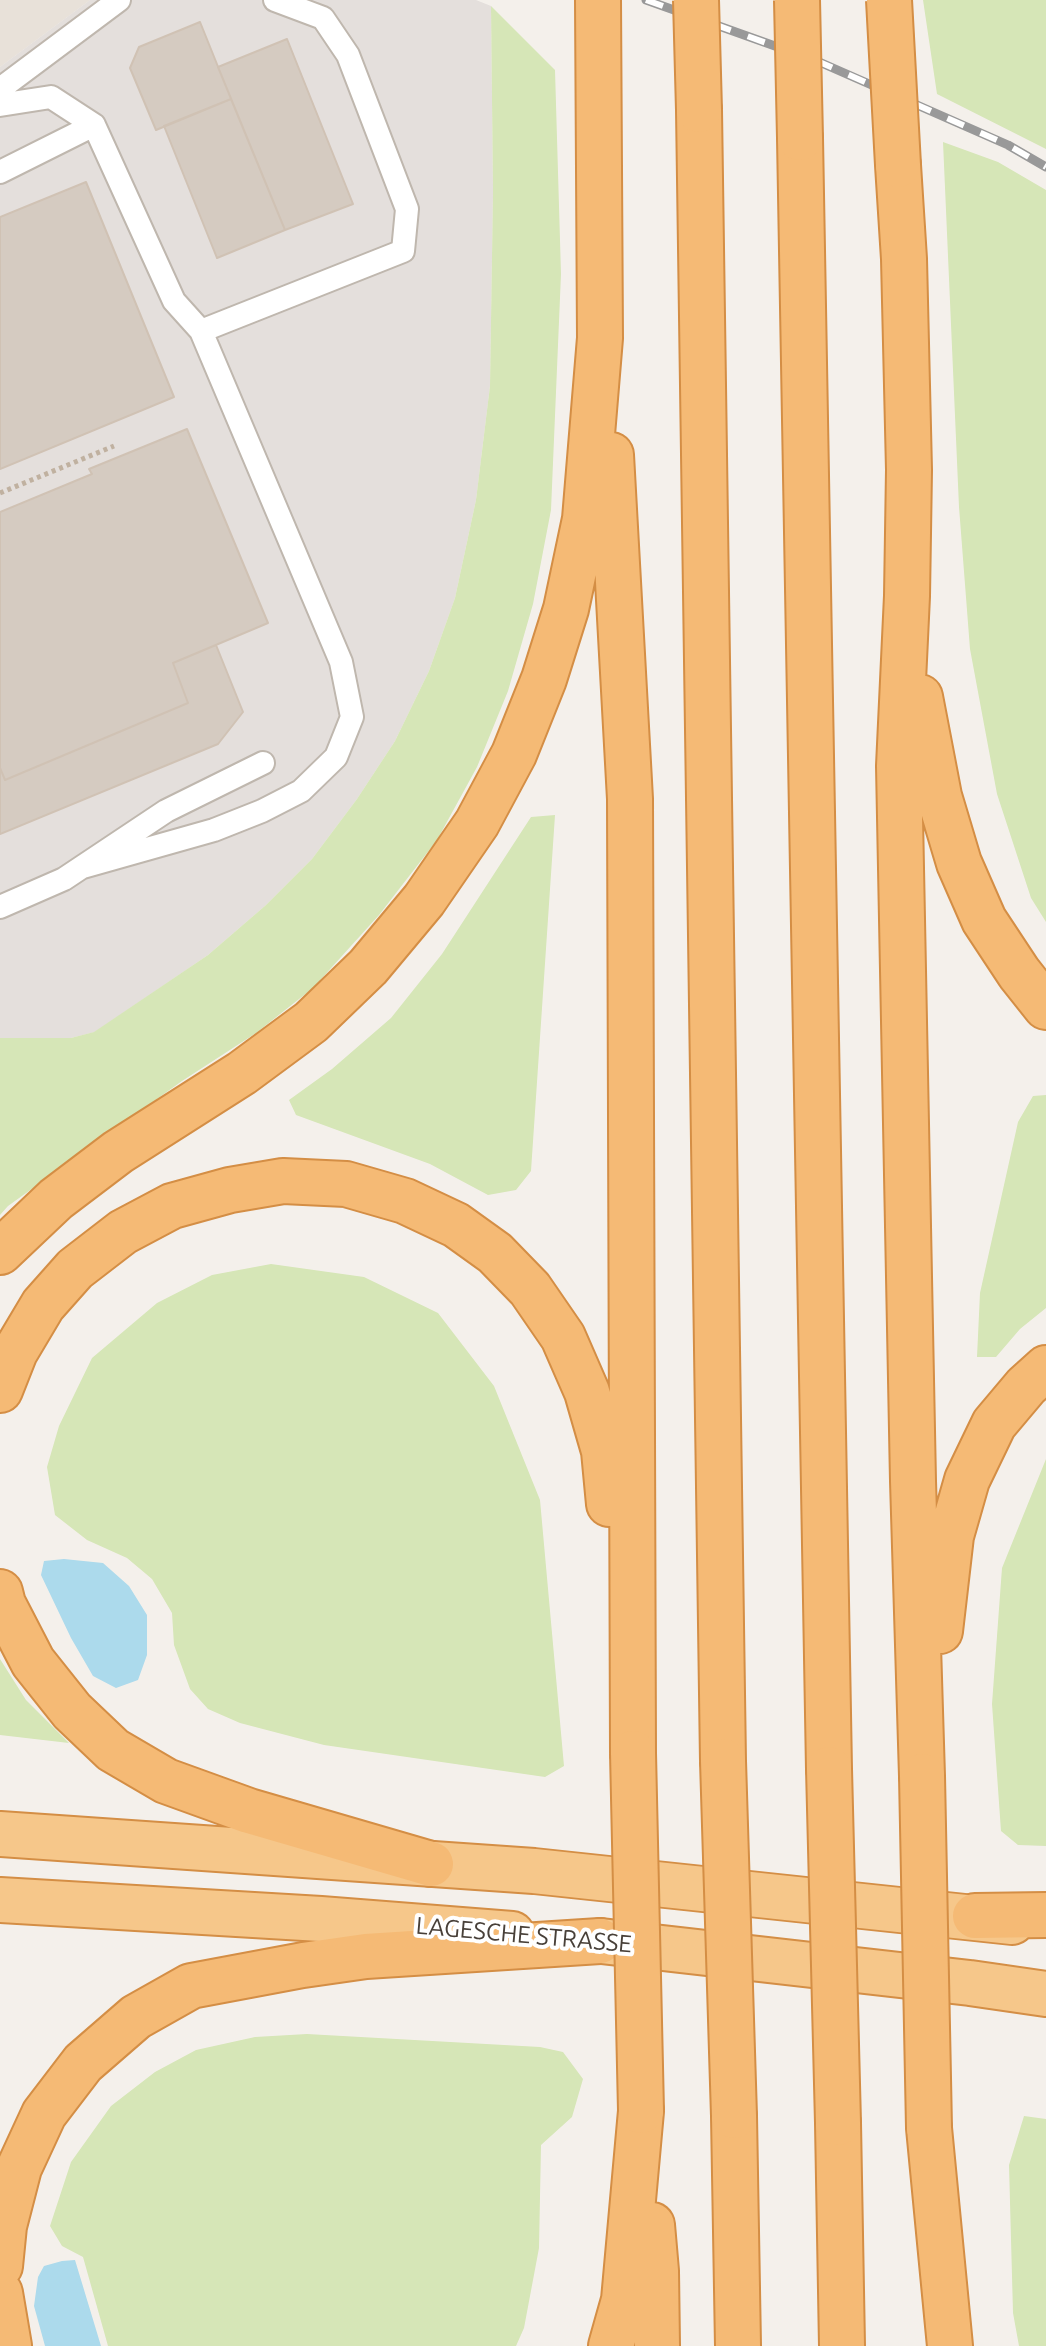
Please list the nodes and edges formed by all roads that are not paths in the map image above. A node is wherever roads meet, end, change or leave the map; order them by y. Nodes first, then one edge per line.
1 (119, 0) edge
2 (275, 0) edge
3 (598, 0) edge
4 (696, 0) edge
5 (797, 0) edge
6 (889, 0) edge
7 (0, 89) edge
8 (0, 105) edge
9 (94, 125) junction
10 (0, 172) edge
11 (201, 331) junction
12 (600, 338) junction
13 (907, 596) junction
14 (263, 763) dead end
15 (83, 867) junction
16 (0, 907) edge
17 (1046, 1007) edge
18 (0, 1252) edge
19 (1046, 1368) edge
20 (0, 1390) edge
21 (0, 1592) edge
22 (633, 1753) junction
23 (922, 1776) junction
24 (0, 1834) edge
25 (431, 1864) junction
26 (0, 1900) edge
27 (1046, 1915) edge
28 (975, 1916) junction
29 (1046, 1927) edge
30 (600, 1941) junction
31 (1046, 1994) edge
32 (641, 2111) junction
33 (929, 2128) junction
34 (0, 2266) edge
35 (0, 2293) edge
36 (9, 2346) edge
37 (611, 2346) edge
38 (657, 2346) edge
39 (738, 2346) edge
40 (842, 2346) edge
41 (926, 2346) edge
42 (950, 2346) edge

1 - 7 lane
2 - 11 lane
3 - 12 highway
4 - 39 highway, bridge
5 - 40 highway, bridge
6 - 13 highway, bridge
8 - 9 lane
9 - 10 lane
9 - 11 lane
11 - 15 lane
12 - 18 highway
12 - 22 highway
13 - 17 highway
13 - 23 highway
14 - 15 lane
15 - 16 lane
19 - 23 highway
20 - 22 highway
21 - 25 highway
22 - 32 highway, bridge
23 - 33 highway, bridge
24 - 25 highway
25 - 28 highway
26 - 30 highway, LAGESCHE STRASSE
27 - 28 highway
28 - 29 highway
30 - 31 highway, LAGESCHE STRASSE
30 - 34 highway
32 - 37 highway
32 - 38 highway
33 - 41 highway
33 - 42 highway
35 - 36 highway

